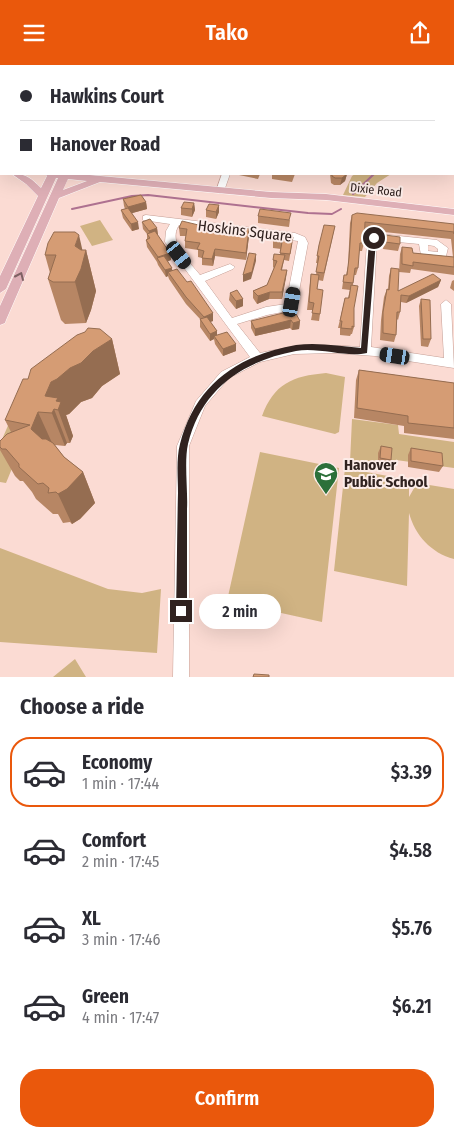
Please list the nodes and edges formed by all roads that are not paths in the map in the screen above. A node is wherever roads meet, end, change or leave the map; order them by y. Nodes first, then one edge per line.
1 (19, 175) edge
2 (52, 175) edge
3 (65, 175) edge
4 (143, 175) edge
5 (99, 179) junction
6 (222, 183) edge
7 (56, 195) junction
8 (43, 196) junction
9 (454, 212) edge
10 (146, 218) edge
11 (176, 222) junction
12 (423, 242) dead end
13 (230, 267) dead end
14 (198, 281) junction
15 (0, 289) edge
16 (446, 304) dead end
17 (0, 320) edge
18 (230, 322) junction
19 (364, 351) junction
20 (257, 358) junction
21 (452, 364) edge
22 (181, 677) edge

1 - 8 main road
2 - 8 main road
3 - 5 main road, Dixie Road
3 - 7 main road
4 - 6 main road, Dixie Road
5 - 6 main road, Dixie Road
5 - 7 main road
6 - 9 main road, Dixie Road
17 -> 7 main road
8 - 15 main road
10 - 11 street
11 - 14 street
11 - 18 street, Hoskins Square
12 - 19 street
13 - 14 street
14 - 18 street
16 - 21 street
18 - 20 street
19 - 20 street
19 - 21 street
20 - 22 street

